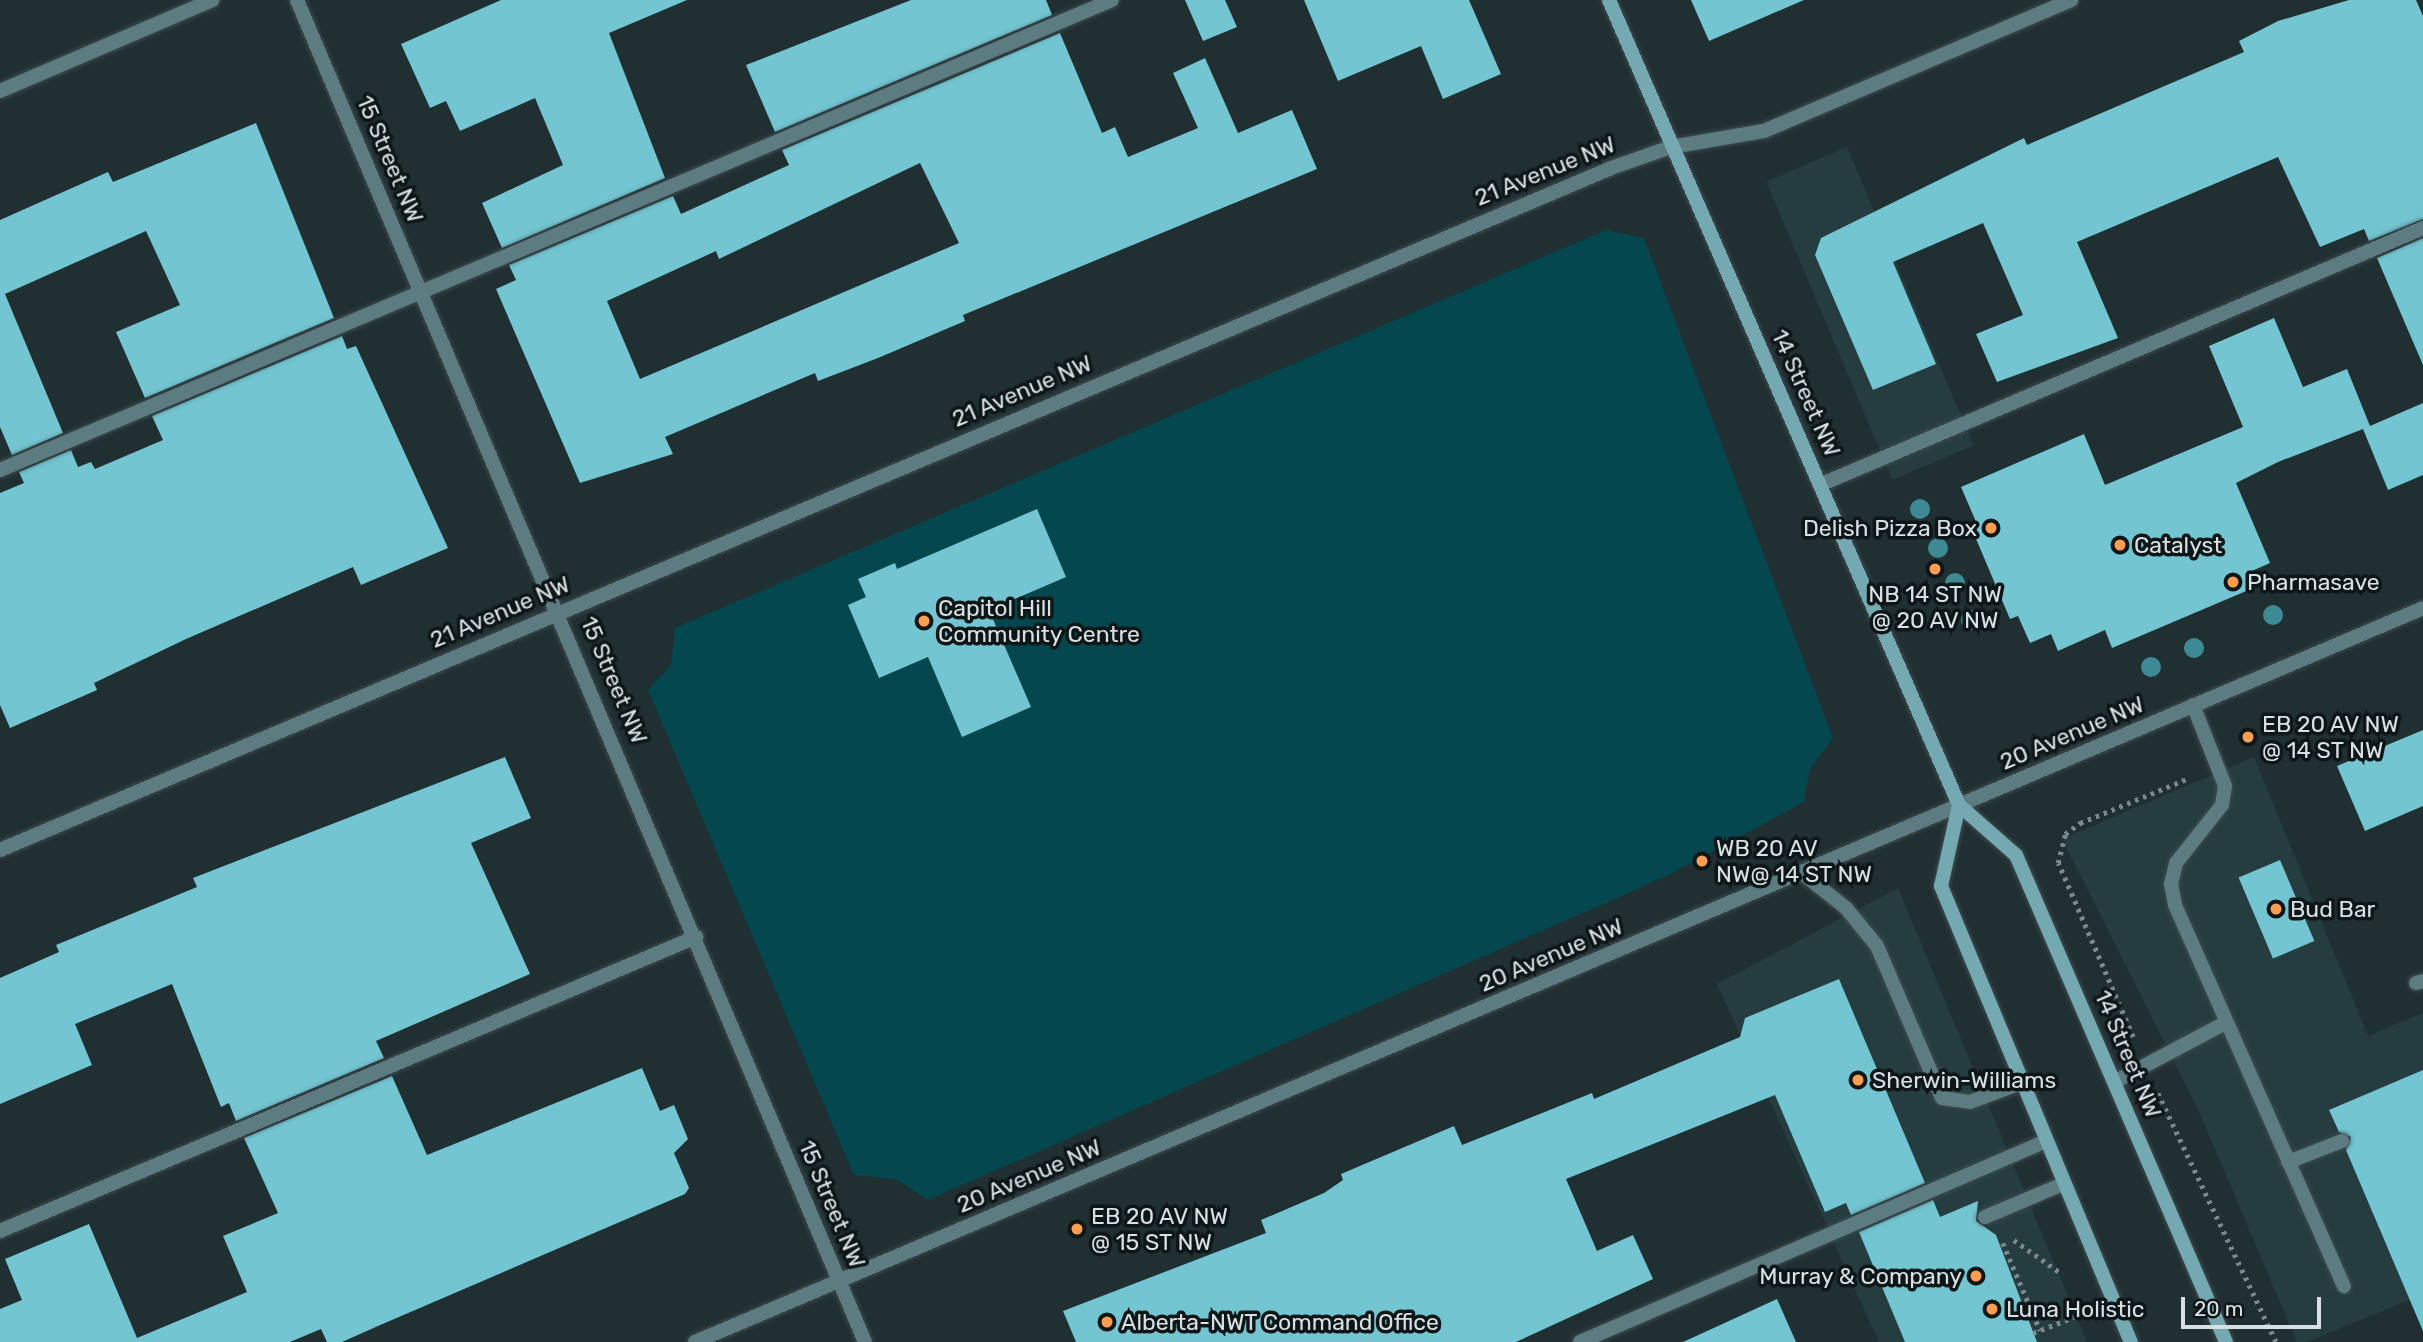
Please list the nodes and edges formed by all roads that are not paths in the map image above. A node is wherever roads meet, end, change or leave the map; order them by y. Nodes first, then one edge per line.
1 (212, 0) edge
2 (298, 0) edge
3 (1112, 0) edge
4 (1609, 0) edge
5 (2071, 0) edge
6 (0, 91) edge
7 (1671, 147) junction
8 (2423, 228) edge
9 (423, 292) junction
10 (0, 470) edge
11 (1822, 484) junction
12 (2423, 608) edge
13 (561, 611) junction
14 (2193, 705) junction
15 (1959, 805) junction
16 (0, 850) edge
17 (1802, 873) junction
18 (696, 937) junction
19 (2225, 1023) junction
20 (2116, 1081) junction
21 (2021, 1083) junction
22 (2046, 1141) junction
23 (2342, 1141) dead end
24 (2288, 1163) junction
25 (2063, 1184) junction
26 (1985, 1217) dead end
27 (0, 1231) edge
28 (839, 1281) junction
29 (2344, 1286) dead end
30 (695, 1342) edge
31 (865, 1342) edge
32 (1580, 1342) edge
33 (2131, 1342) edge
34 (2226, 1342) edge

1 - 6 street
2 - 9 street, 15 Street NW
3 - 9 street
4 - 7 main road, 14 Street NW
5 - 7 street, 21 Avenue NW
7 - 11 main road, 14 Street NW
7 - 13 street, 21 Avenue NW
8 - 11 street
9 - 10 street
9 - 13 street, 15 Street NW
11 - 15 main road, 14 Street NW
12 - 14 street, 20 Avenue NW
13 - 16 street, 21 Avenue NW
13 - 18 street, 15 Street NW
14 - 15 street, 20 Avenue NW
14 - 19 street
15 - 17 street, 20 Avenue NW
15 - 20 main road, 14 Street NW
15 - 21 main road
17 - 21 street
17 - 28 street, 20 Avenue NW
18 - 27 street
18 - 28 street, 15 Street NW
19 - 20 street
19 - 24 street
20 - 34 main road, 14 Street NW
21 - 22 main road
22 - 25 main road
22 - 32 street
23 - 24 street
24 - 29 street
25 - 26 street
25 - 33 main road
28 - 30 street, 20 Avenue NW
28 - 31 street, 15 Street NW

